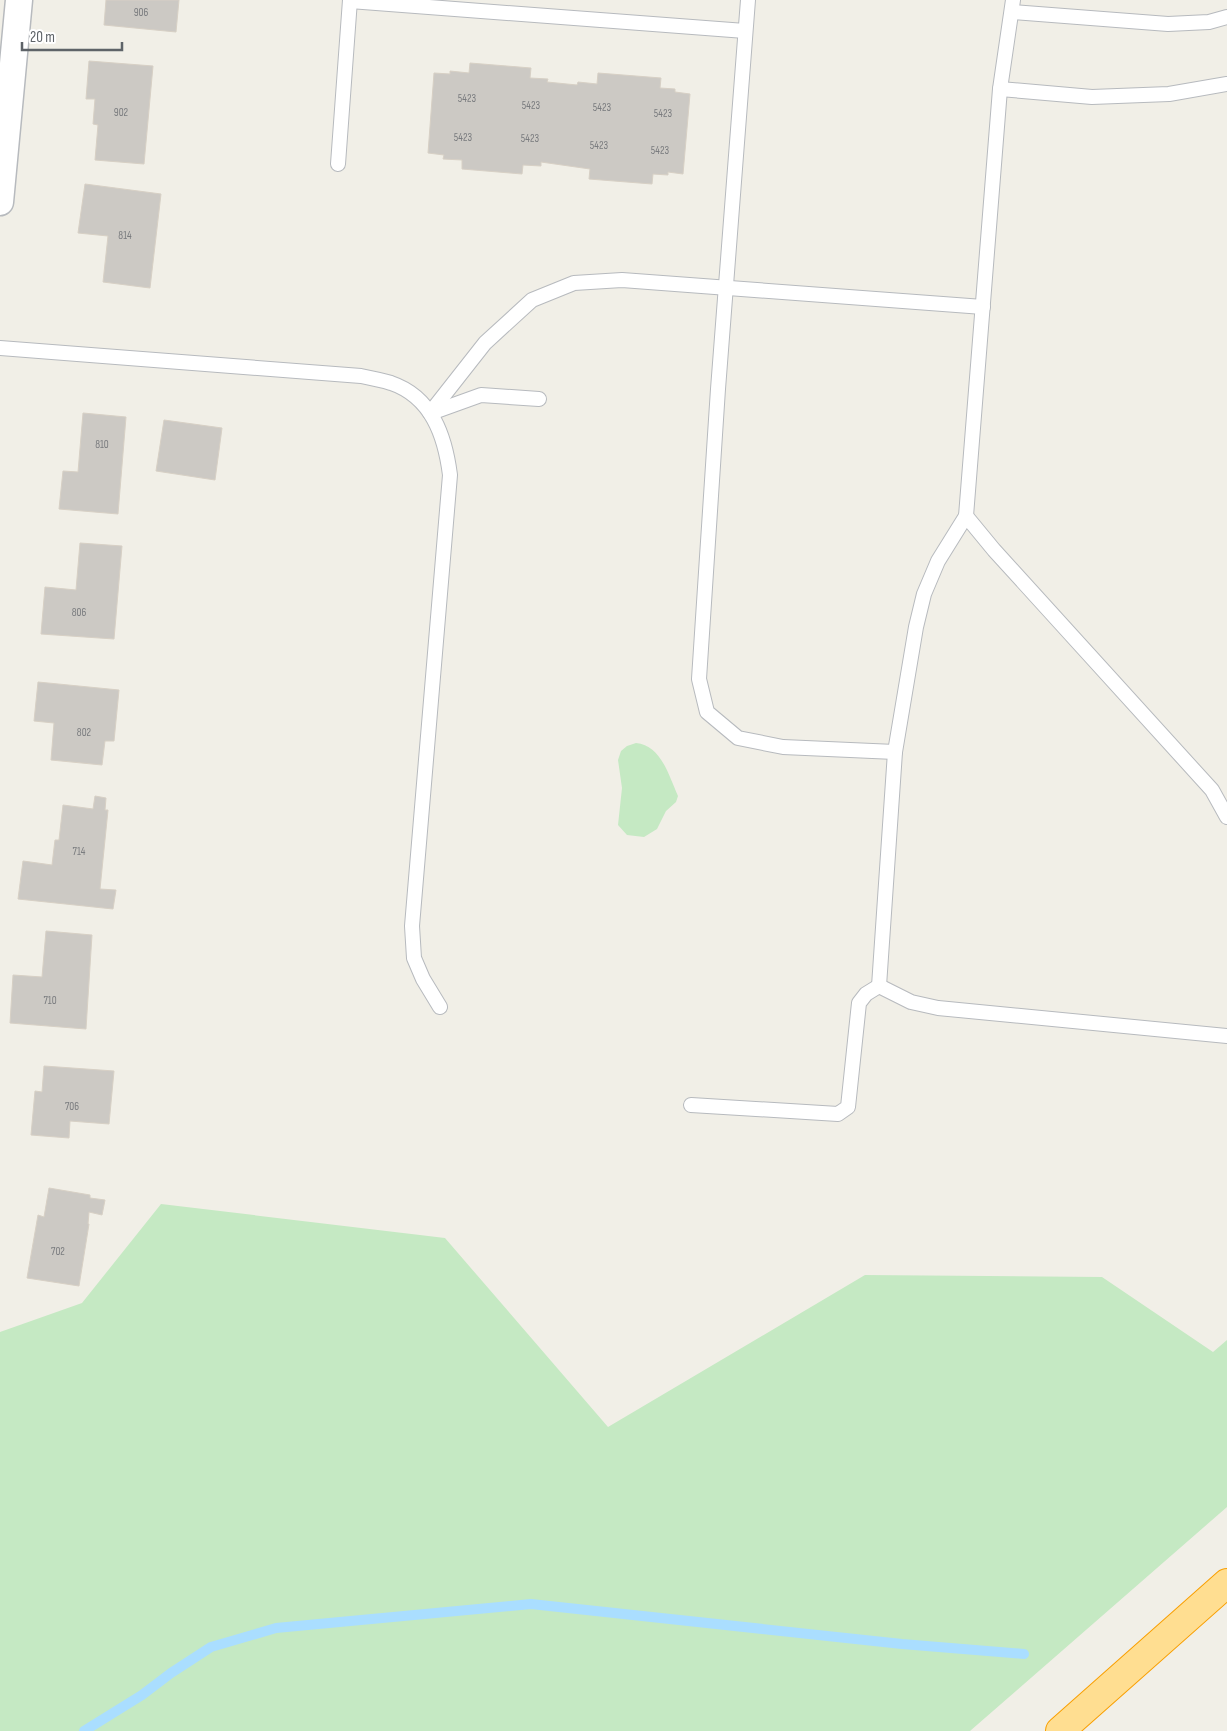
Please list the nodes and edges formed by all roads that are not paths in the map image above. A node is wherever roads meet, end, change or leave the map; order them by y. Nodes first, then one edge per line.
1 (19, 0) edge
2 (748, 0) edge
3 (350, 1) edge
4 (1012, 6) edge
5 (1227, 17) edge
6 (745, 31) junction
7 (1227, 84) edge
8 (1000, 89) junction
9 (338, 164) dead end
10 (0, 202) edge
11 (726, 288) junction
12 (983, 307) junction
13 (0, 348) edge
14 (539, 399) dead end
15 (430, 413) junction
16 (966, 516) junction
17 (895, 752) junction
18 (1227, 818) edge
19 (879, 986) junction
20 (440, 1006) dead end
21 (1227, 1036) edge
22 (691, 1105) dead end
23 (1227, 1583) edge
24 (1060, 1731) edge

1 - 10 street
2 - 6 lane
3 - 6 lane
3 - 9 lane
4 - 5 lane
4 - 8 lane
6 - 11 lane
7 - 8 lane
8 - 12 lane
11 - 12 lane
11 - 15 lane
11 - 17 lane
12 - 16 lane
13 - 15 lane
14 - 15 lane
15 - 20 lane
16 - 17 lane
16 - 18 lane
17 - 19 lane
19 - 21 lane
19 - 22 lane
23 - 24 highway

